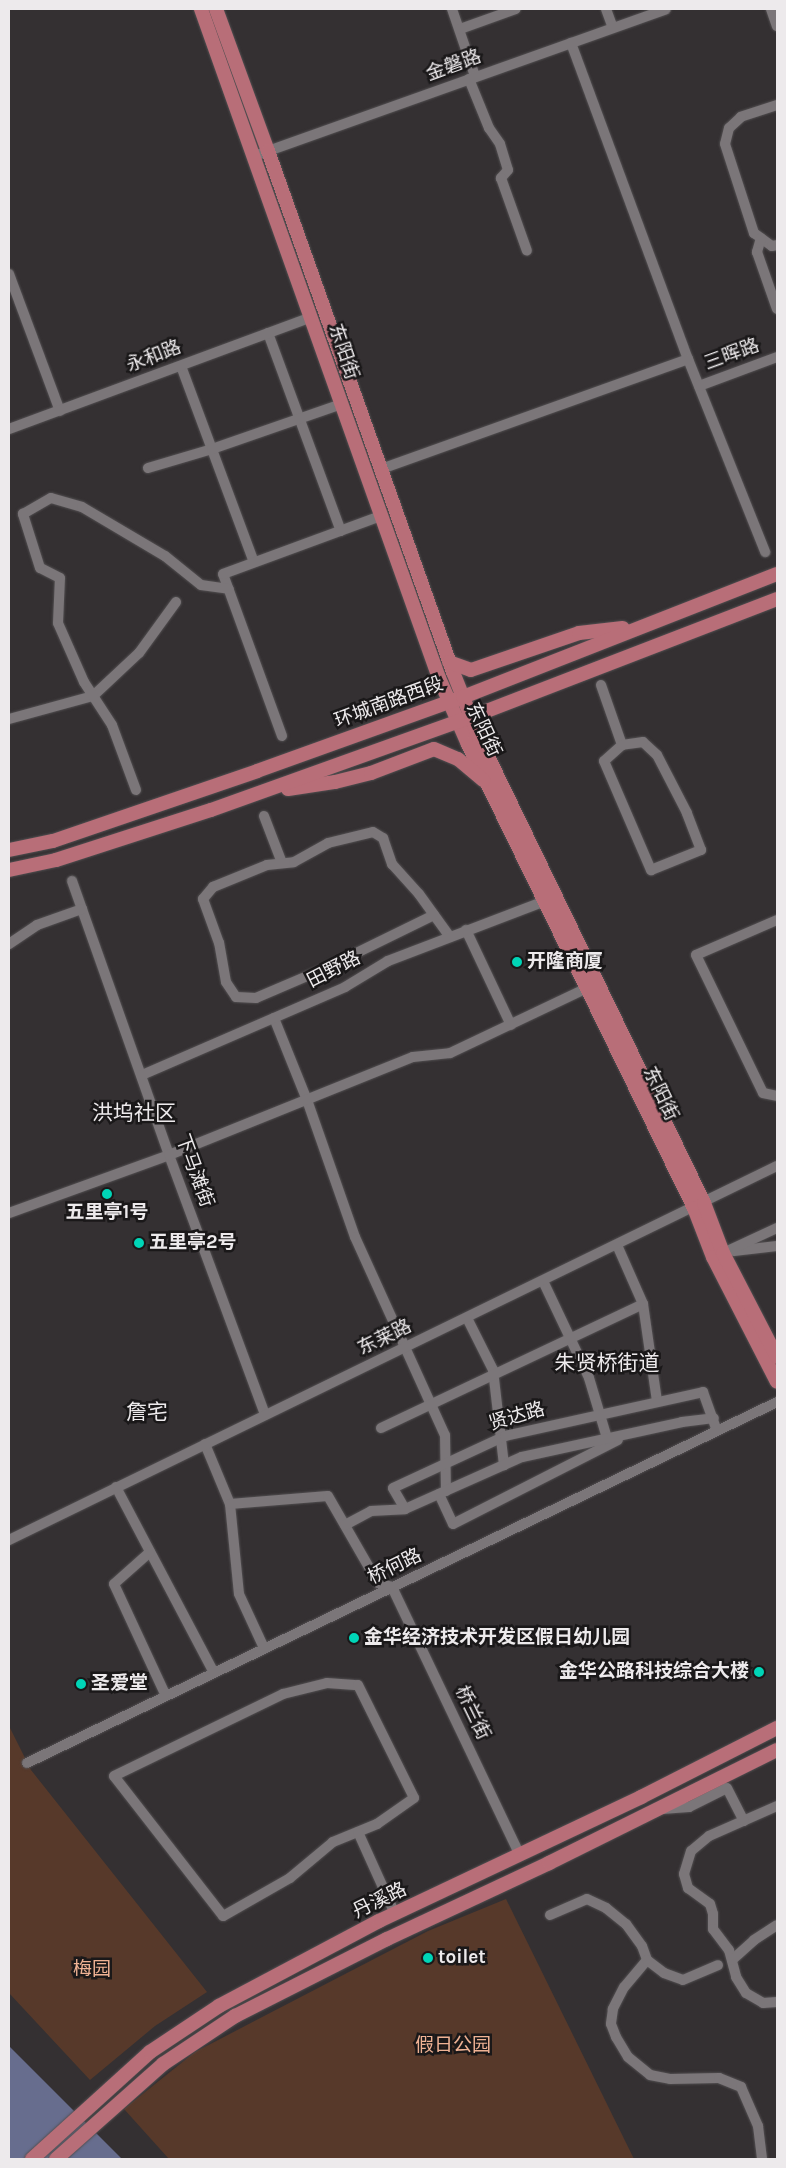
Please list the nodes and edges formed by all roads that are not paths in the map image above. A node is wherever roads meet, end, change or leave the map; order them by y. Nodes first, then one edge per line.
1 (201, 9) edge
2 (216, 9) edge
3 (452, 9) edge
4 (516, 9) edge
5 (606, 9) edge
6 (666, 9) edge
7 (771, 9) edge
8 (777, 26) edge
9 (613, 28) junction
10 (460, 29) junction
11 (571, 44) junction
12 (472, 78) junction
13 (777, 105) edge
14 (268, 151) junction
15 (254, 156) junction
16 (761, 238) junction
17 (777, 245) edge
18 (527, 251) dead end
19 (9, 274) edge
20 (777, 309) edge
21 (311, 317) junction
22 (268, 333) junction
23 (777, 357) edge
24 (688, 359) junction
25 (181, 366) junction
26 (698, 386) junction
27 (342, 404) junction
28 (60, 411) junction
29 (299, 418) junction
30 (9, 429) edge
31 (212, 449) junction
32 (148, 468) dead end
33 (381, 469) junction
34 (381, 516) junction
35 (341, 531) junction
36 (765, 552) dead end
37 (254, 562) junction
38 (777, 574) edge
39 (229, 589) junction
40 (777, 599) edge
41 (176, 602) dead end
42 (644, 626) junction
43 (449, 662) junction
44 (601, 685) dead end
45 (93, 696) junction
46 (456, 698) junction
47 (9, 719) edge
48 (465, 719) junction
49 (282, 736) dead end
50 (622, 745) junction
51 (488, 784) junction
52 (136, 790) dead end
53 (257, 793) junction
54 (264, 816) dead end
55 (9, 850) edge
56 (282, 863) junction
57 (9, 870) edge
58 (72, 881) dead end
59 (545, 901) junction
60 (82, 908) junction
61 (434, 915) junction
62 (777, 920) edge
63 (466, 930) junction
64 (450, 936) junction
65 (9, 944) edge
66 (587, 988) junction
67 (274, 1018) junction
68 (511, 1025) junction
69 (142, 1075) junction
70 (777, 1096) edge
71 (307, 1100) junction
72 (169, 1155) junction
73 (777, 1166) edge
74 (699, 1205) junction
75 (9, 1213) edge
76 (777, 1228) edge
77 (617, 1245) junction
78 (777, 1246) edge
79 (723, 1252) junction
80 (543, 1281) junction
81 (643, 1304) junction
82 (466, 1318) junction
83 (570, 1339) junction
84 (406, 1347) junction
85 (777, 1357) edge
86 (493, 1376) junction
87 (777, 1382) edge
88 (657, 1401) junction
89 (777, 1402) edge
90 (432, 1405) junction
91 (600, 1414) junction
92 (265, 1415) junction
93 (714, 1418) junction
94 (381, 1428) dead end
95 (717, 1431) junction
96 (631, 1433) junction
97 (499, 1438) junction
98 (607, 1438) junction
99 (205, 1444) junction
100 (445, 1464) junction
101 (504, 1465) junction
102 (116, 1487) junction
103 (442, 1492) junction
104 (230, 1504) junction
105 (405, 1509) junction
106 (345, 1525) junction
107 (9, 1540) edge
108 (150, 1552) junction
109 (392, 1587) junction
110 (264, 1648) junction
111 (214, 1673) junction
112 (166, 1696) junction
113 (777, 1728) edge
114 (777, 1750) edge
115 (27, 1763) dead end
116 (776, 1807) edge
117 (657, 1810) junction
118 (744, 1821) junction
119 (358, 1832) junction
120 (520, 1855) junction
121 (396, 1914) junction
122 (550, 1915) dead end
123 (777, 1925) edge
124 (648, 1960) junction
125 (732, 1960) junction
126 (718, 1965) dead end
127 (777, 2002) edge
128 (32, 2159) edge
129 (56, 2159) edge
130 (762, 2159) edge

1 - 15 main road, 东阳街
2 - 14 main road, 东阳街
3 - 10 street
4 - 10 street
5 - 9 street
6 - 9 street, 金磐路
7 - 8 street
9 - 11 street, 金磐路
10 - 12 street
11 - 12 street, 金磐路
11 - 24 street
12 - 14 street, 金磐路
12 - 18 street
13 - 16 street
14 - 15 street, 金磐路
14 - 33 main road, 东阳街
15 - 21 main road, 东阳街
16 - 17 street
16 - 20 street
19 - 28 street
21 - 22 street, 永和路
21 - 27 main road, 东阳街
22 - 25 street, 永和路
22 - 29 street
23 - 26 street, 三晖路
24 - 26 street
24 - 33 street
25 - 28 street, 永和路
25 - 31 street
26 - 36 street
27 - 29 street
27 - 34 main road, 东阳街
28 - 30 street, 永和路
29 - 31 street
29 - 35 street
31 - 32 street
31 - 37 street
33 - 43 main road, 东阳街
34 - 35 street
34 - 46 main road, 东阳街
35 - 37 street
37 - 39 street
38 - 42 main road, 环城南路西段
39 - 45 street
39 - 49 street
40 - 48 main road
41 - 45 street
42 - 43 main road
42 - 46 main road, 环城南路西段
43 - 46 main road, 东阳街
44 - 50 street
45 - 47 street
45 - 52 street
46 - 48 main road, 东阳街
46 - 55 main road, 环城南路西段
48 - 51 main road, 东阳街
48 - 53 main road
48 - 74 main road, 东阳街
50 - 50 street
51 - 53 main road
51 - 59 main road, 东阳街
53 - 57 main road
54 - 56 street
56 - 61 street
56 - 61 street
58 - 60 street, 下马滩街
59 - 63 street, 田野路
59 - 66 main road, 东阳街
60 - 65 street
60 - 69 street, 下马滩街
61 - 64 street
62 - 70 street
63 - 64 street, 田野路
63 - 68 street
64 - 67 street, 田野路
66 - 68 street
66 - 74 main road, 东阳街
67 - 69 street, 田野路
67 - 71 street
68 - 71 street
69 - 72 street, 下马滩街
71 - 72 street
71 - 84 street
72 - 75 street
72 - 92 street, 下马滩街
73 - 74 street, 东莱路
74 - 77 street, 东莱路
74 - 79 main road, 东阳街
74 - 87 main road, 东阳街
76 - 79 street
77 - 80 street, 东莱路
77 - 81 street
78 - 79 street
79 - 85 main road, 东阳街
80 - 82 street, 东莱路
80 - 83 street
81 - 83 street
81 - 88 street
82 - 84 street, 东莱路
82 - 86 street
83 - 86 street
83 - 91 street
84 - 90 street
84 - 92 street, 东莱路
86 - 90 street
86 - 97 street
88 - 91 street, 贤达路
88 - 93 street, 贤达路
89 - 95 street, 桥何路
90 - 94 street
90 - 100 street
91 - 97 street, 贤达路
91 - 98 street
92 - 99 street, 东莱路
93 - 95 street, 贤达路
93 - 96 street
95 - 109 street, 桥何路
96 - 98 street
96 - 103 street
97 - 100 street, 贤达路
97 - 101 street
98 - 101 street
99 - 102 street, 东莱路
99 - 104 street
100 - 103 street
100 - 105 street, 贤达路
101 - 103 street
102 - 107 street, 东莱路
102 - 108 street
103 - 105 street
104 - 106 street
104 - 110 street
105 - 106 street
106 - 109 street
108 - 111 street
108 - 112 street
109 - 110 street, 桥何路
109 - 120 street, 桥兰街
110 - 111 street, 桥何路
111 - 112 street, 桥何路
112 - 115 street, 桥何路
113 - 120 main road, 丹溪路
114 - 117 main road, 丹溪路
116 - 118 street
117 - 118 street
117 - 129 main road, 丹溪路
118 - 125 street
119 - 119 street
119 - 121 street
120 - 121 main road, 丹溪路
121 - 128 main road, 丹溪路
122 - 124 street
123 - 125 street
124 - 126 street
124 - 130 street
125 - 127 street

